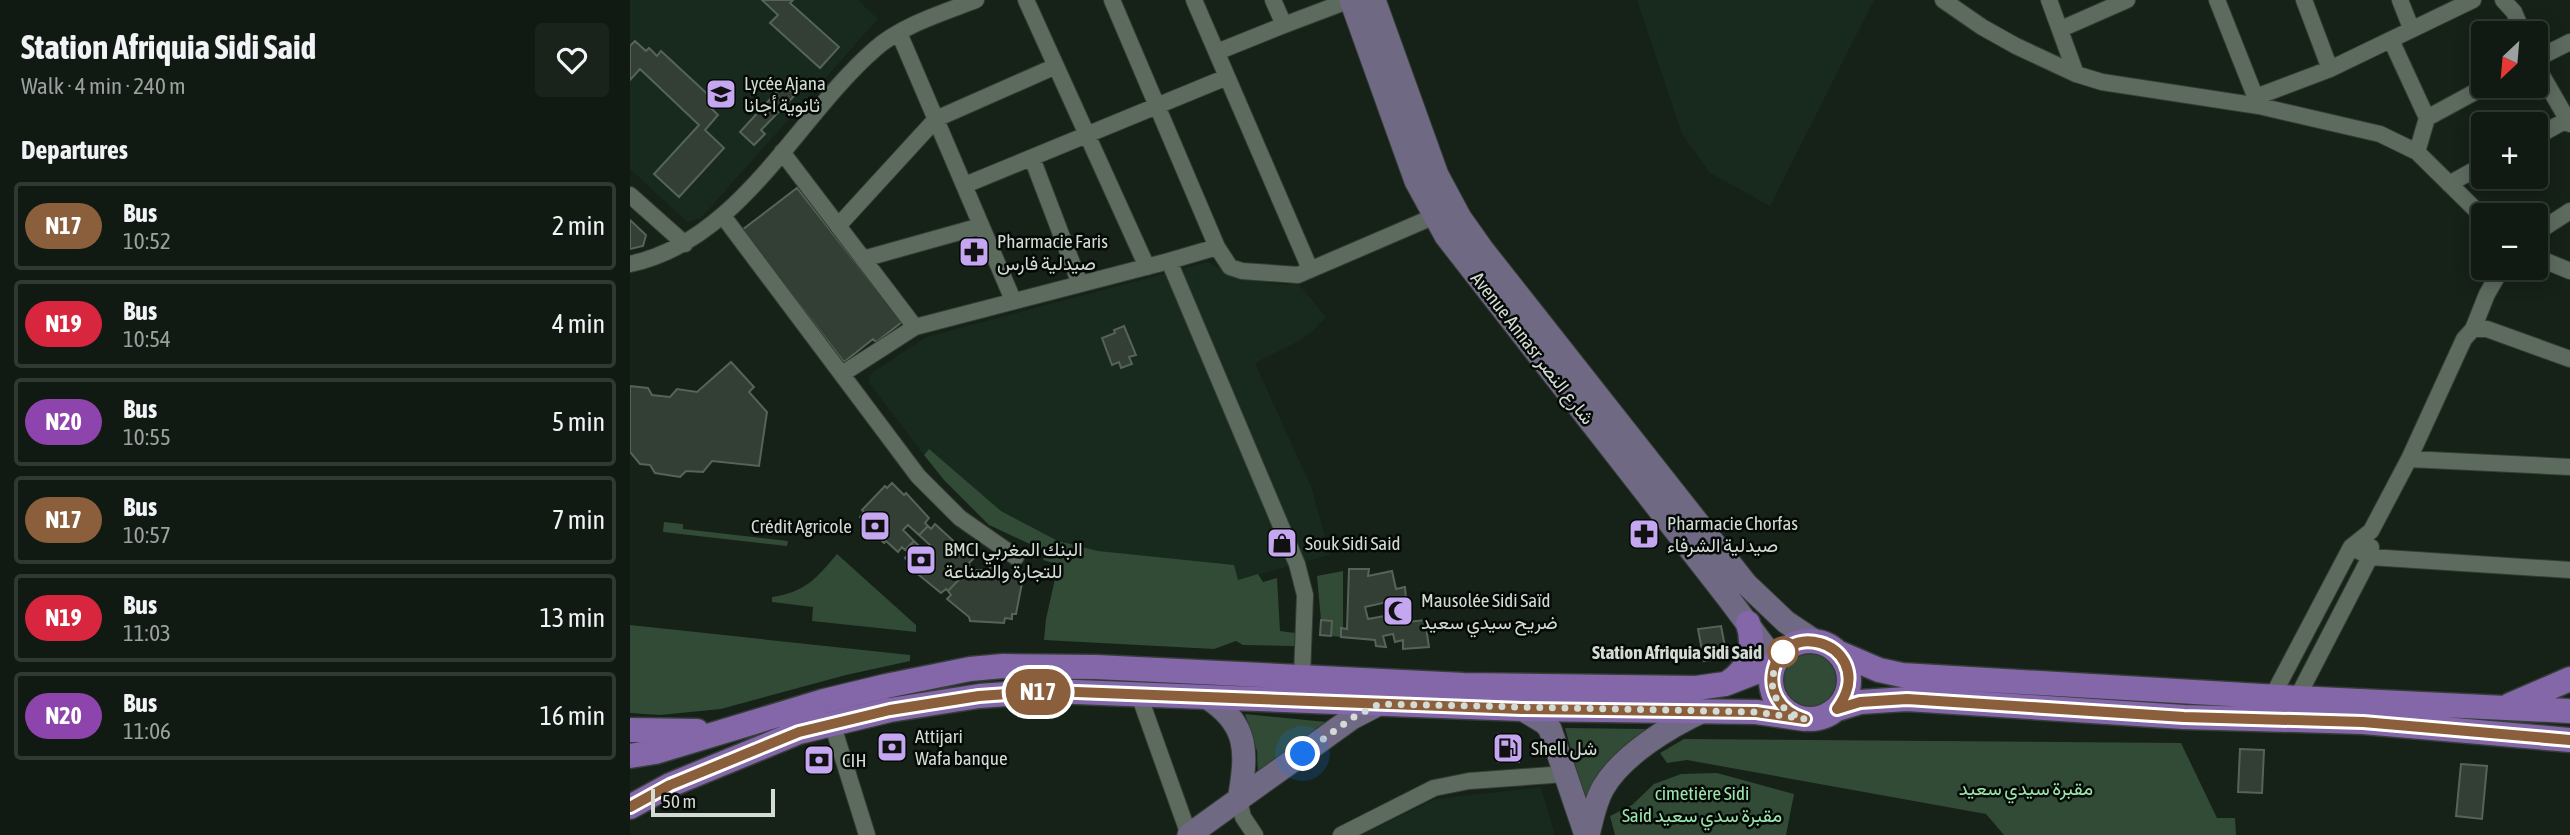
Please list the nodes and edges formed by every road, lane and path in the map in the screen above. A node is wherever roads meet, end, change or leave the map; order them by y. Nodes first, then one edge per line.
1 (976, 0) edge
2 (1026, 0) edge
3 (1112, 0) edge
4 (1194, 0) edge
5 (1273, 0) edge
6 (1350, 0) edge
7 (1374, 0) edge
8 (1969, 0) edge
9 (2049, 0) edge
10 (2127, 0) edge
11 (2217, 0) edge
12 (2304, 0) edge
13 (2400, 0) edge
14 (2473, 0) edge
15 (2503, 0) edge
16 (1947, 4) edge
17 (945, 6) edge
18 (2518, 21) edge
19 (1284, 25) junction
20 (2411, 28) junction
21 (2061, 29) junction
22 (899, 33) junction
23 (2391, 40) junction
24 (2570, 42) edge
25 (1217, 52) junction
26 (2548, 53) edge
27 (1056, 66) junction
28 (2330, 69) junction
29 (2076, 74) junction
30 (1227, 77) junction
31 (2548, 85) edge
32 (2471, 94) edge
33 (2258, 102) junction
34 (1159, 105) junction
35 (2427, 118) junction
36 (936, 119) junction
37 (2569, 121) edge
38 (2548, 131) edge
39 (1088, 135) junction
40 (782, 152) junction
41 (2417, 152) junction
42 (1032, 158) junction
43 (2471, 172) edge
44 (2449, 184) junction
45 (965, 185) junction
46 (630, 195) edge
47 (2471, 205) edge
48 (2570, 211) edge
49 (723, 216) junction
50 (1435, 216) junction
51 (2548, 225) edge
52 (838, 226) junction
53 (981, 226) junction
54 (685, 244) junction
55 (1217, 247) junction
56 (863, 259) junction
57 (1169, 261) junction
58 (2548, 262) edge
59 (630, 264) edge
60 (1147, 267) junction
61 (1310, 269) junction
62 (2570, 271) edge
63 (2495, 280) edge
64 (1080, 284) junction
65 (1013, 300) junction
66 (915, 327) junction
67 (2473, 329) junction
68 (2570, 359) edge
69 (842, 374) junction
70 (2409, 459) junction
71 (2570, 467) edge
72 (2371, 531) junction
73 (2351, 547) junction
74 (1016, 557) dead end
75 (2370, 557) junction
76 (2570, 570) edge
77 (1748, 623) junction
78 (1826, 647) junction
79 (1775, 664) junction
80 (1302, 677) junction
81 (2570, 679) edge
82 (1726, 684) junction
83 (1139, 695) junction
84 (1206, 697) junction
85 (2272, 697) junction
86 (2297, 698) junction
87 (1379, 704) junction
88 (2502, 708) junction
89 (1522, 709) junction
90 (1837, 709) junction
91 (2570, 710) edge
92 (1703, 711) junction
93 (1805, 719) junction
94 (832, 723) junction
95 (630, 730) edge
96 (722, 731) junction
97 (2570, 740) edge
98 (630, 757) edge
99 (1566, 774) junction
100 (1239, 800) junction
101 (630, 807) edge
102 (867, 835) edge
103 (1189, 835) edge
104 (1255, 835) edge
105 (1341, 835) edge
106 (1587, 835) edge

1 - 17 street
2 - 27 street
3 - 34 street
4 - 25 street
5 - 19 street
6 - 19 street
6 - 50 main road, Avenue Annasr شارع النصر
7 - 78 main road, Avenue Annasr شارع النصر
8 - 16 street
9 - 21 street
10 - 21 street
11 - 33 street
12 - 28 street
13 - 20 street
14 - 20 street
15 - 18 street
16 - 29 street
17 - 22 street
19 - 25 street
20 - 23 street
21 - 29 street
22 - 36 street
22 - 40 street
23 - 28 street
23 - 35 street
24 - 26 street
25 - 30 street
27 - 36 street
27 - 39 street
28 - 33 street
29 - 33 street
30 - 34 street
30 - 61 street
31 - 37 street
32 - 35 street
33 - 41 street
34 - 39 street
34 - 55 street
35 - 41 street
36 - 45 street
36 - 52 street
37 - 38 street
39 - 42 street
39 - 60 street
40 - 49 street
40 - 52 street
41 - 44 street
42 - 45 street
42 - 64 street
43 - 44 street
44 - 47 street
45 - 53 street
46 - 54 street
48 - 51 street
49 - 54 street
49 - 69 street
50 - 61 street
50 - 77 main road, Avenue Annasr شارع النصر
52 - 56 street
53 - 56 street
53 - 65 street
54 - 59 street
55 - 57 street
55 - 61 street
56 - 66 street
57 - 60 street
57 - 80 street
58 - 62 street
60 - 64 street
63 - 67 street
64 - 65 street
65 - 66 street
66 - 69 street
67 - 68 street
67 - 70 street
69 - 74 street
70 - 71 street
70 - 72 street
72 - 73 street
72 - 75 street
73 - 75 street
73 - 85 street
75 - 76 street
75 - 86 street
77 - 79 main road, Avenue Annasr شارع النصر
77 - 82 main road
78 - 79 main road
78 - 85 main road
78 - 90 main road
79 - 82 main road
79 - 93 main road
80 - 82 main road
80 - 96 main road
81 - 88 main road
83 - 84 main road
83 - 94 main road
83 - 103 street
84 - 87 main road
84 - 100 main road
85 - 86 main road
86 - 88 main road
87 - 89 main road
87 - 100 main road
88 - 91 main road
89 - 92 main road
89 - 99 main road
90 - 93 main road
90 - 97 main road
92 - 93 main road
92 - 106 main road
94 - 101 main road
94 - 102 street
95 - 96 main road
96 - 98 main road
99 - 105 street
99 - 106 main road
100 - 103 main road
100 - 104 street

